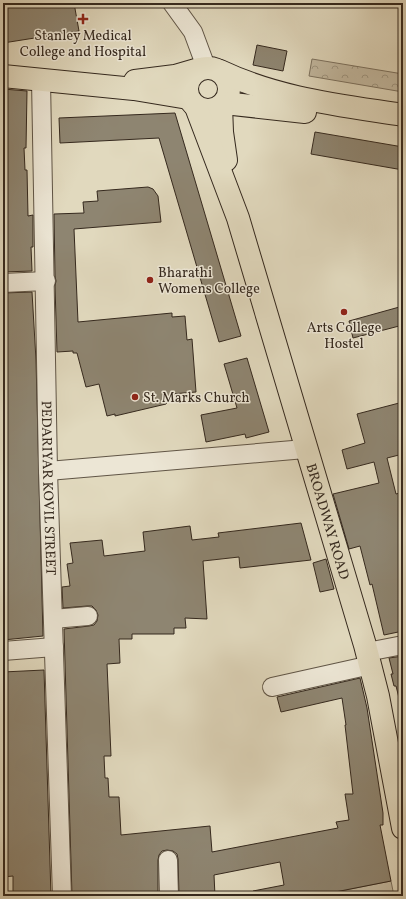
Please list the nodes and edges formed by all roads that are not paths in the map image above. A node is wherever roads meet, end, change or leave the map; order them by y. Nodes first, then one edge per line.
1 (172, 3) edge
2 (208, 69) junction
3 (3, 76) edge
4 (41, 80) junction
5 (76, 84) junction
6 (192, 103) junction
7 (222, 104) junction
8 (403, 115) edge
9 (403, 127) edge
10 (238, 218) junction
11 (46, 281) junction
12 (3, 283) edge
13 (305, 449) junction
14 (48, 471) junction
15 (88, 616) dead end
16 (53, 619) junction
17 (403, 645) edge
18 (54, 648) junction
19 (3, 651) edge
20 (369, 659) junction
21 (272, 687) dead end
22 (403, 828) edge
23 (168, 860) dead end
24 (62, 896) edge
25 (169, 896) edge

1 - 2 street
2 - 5 main road
2 - 6 main road
2 - 7 main road
2 - 8 main road
3 - 4 main road
4 - 5 main road
4 - 11 street, PEDARIYAR KOVIL STREET
5 - 6 main road
6 - 7 main road
6 - 10 main road, BROADWAY ROAD
7 - 9 main road
7 - 10 main road, BROADWAY ROAD
10 - 13 main road, BROADWAY ROAD
11 - 12 street
11 - 14 street, PEDARIYAR KOVIL STREET
13 - 14 street
13 - 20 main road, BROADWAY ROAD
14 - 16 street, PEDARIYAR KOVIL STREET
15 - 16 street
16 - 18 street, PEDARIYAR KOVIL STREET
17 - 20 street
18 - 19 street
18 - 24 street, PEDARIYAR KOVIL STREET
20 - 21 street
20 - 22 main road, BROADWAY ROAD
23 - 25 street

